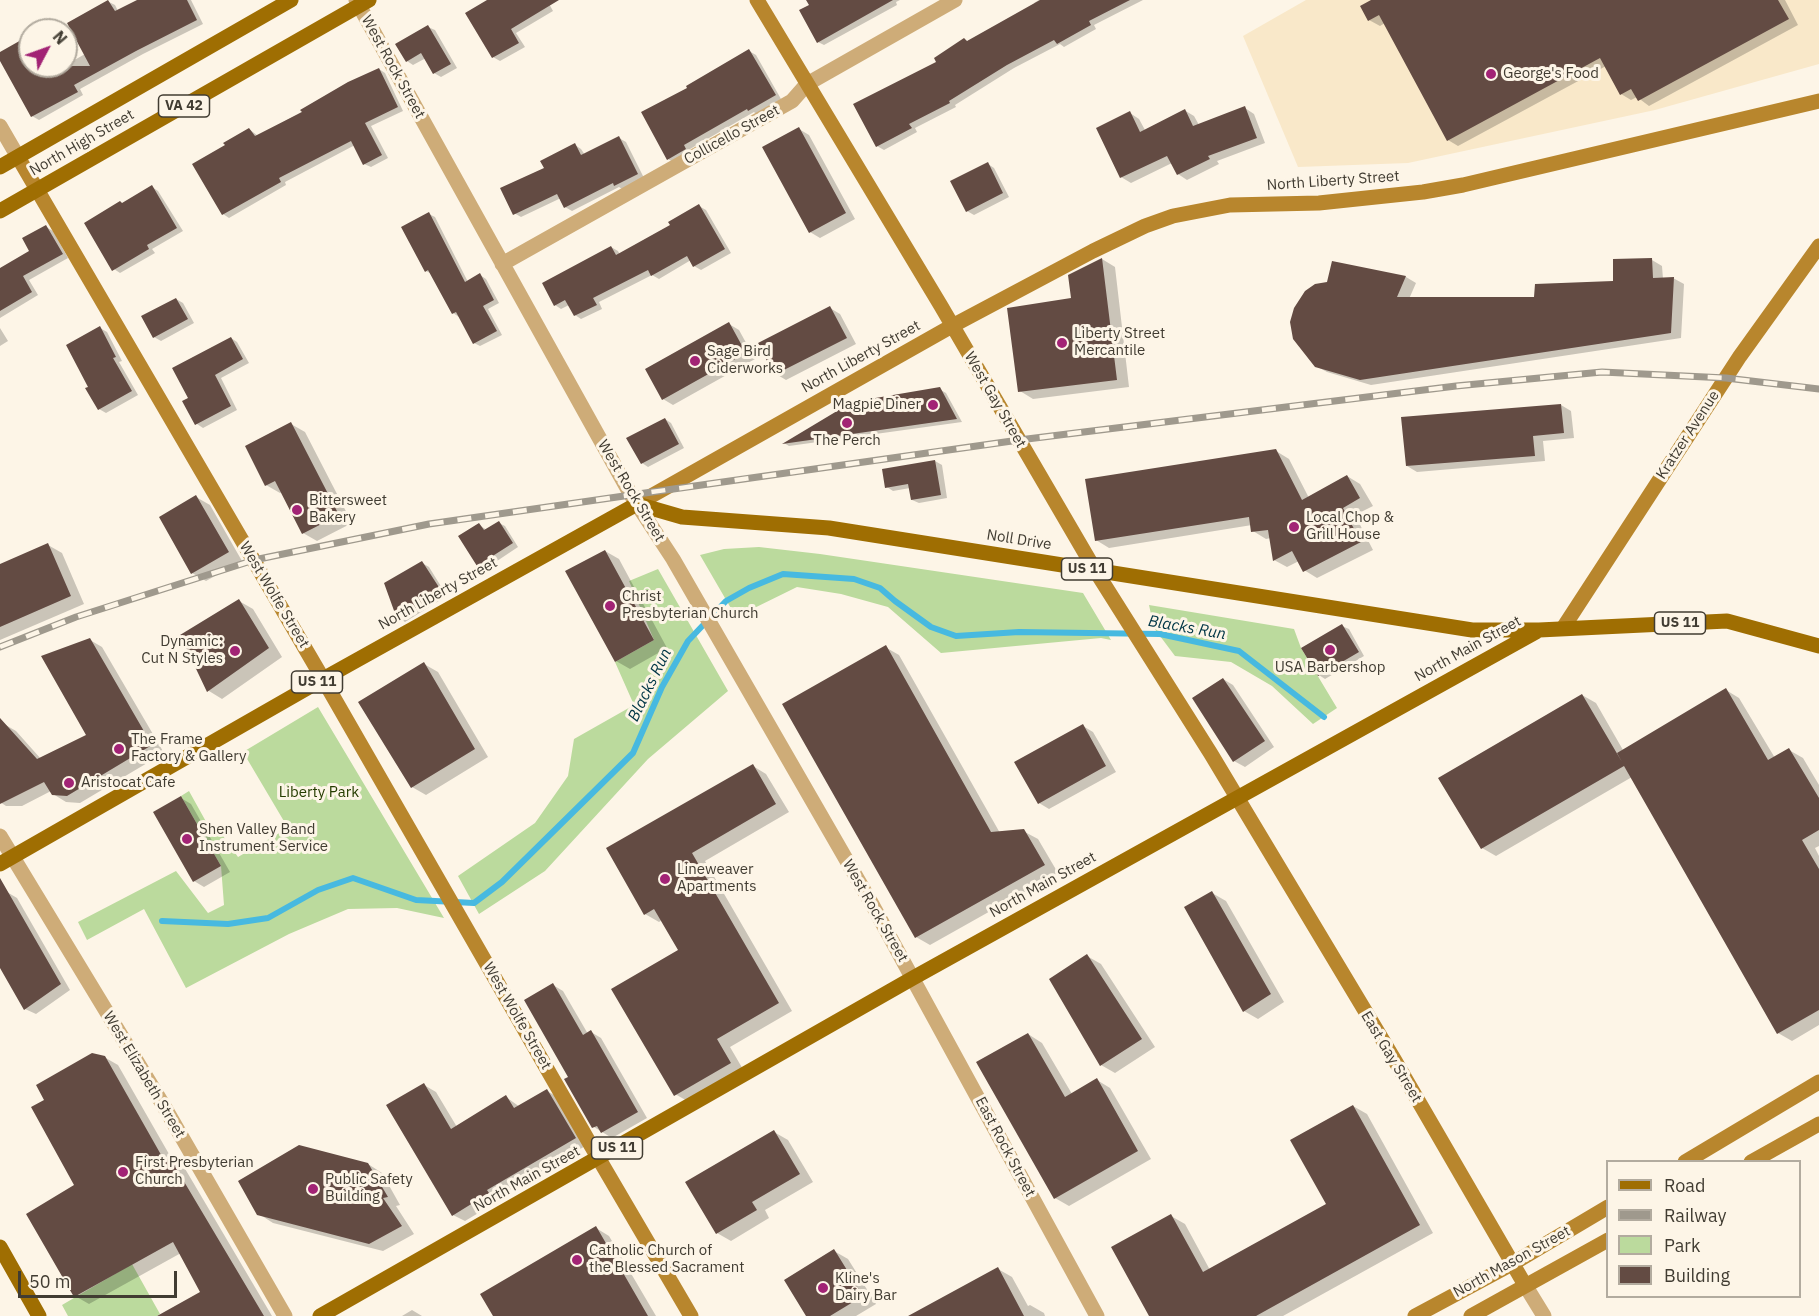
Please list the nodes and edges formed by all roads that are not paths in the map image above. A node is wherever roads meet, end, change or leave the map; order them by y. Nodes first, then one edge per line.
1 (290, 0) edge
2 (757, 0) edge
3 (955, 0) edge
4 (361, 2) edge
5 (807, 84) junction
6 (1819, 101) edge
7 (0, 126) edge
8 (18, 157) junction
9 (0, 167) edge
10 (37, 190) junction
11 (0, 211) edge
12 (1819, 246) edge
13 (502, 264) junction
14 (952, 326) junction
15 (637, 504) junction
16 (1095, 570) junction
17 (1563, 628) junction
18 (1539, 630) junction
19 (1819, 646) edge
20 (323, 679) junction
21 (1237, 798) junction
22 (0, 836) edge
23 (6, 860) edge
24 (913, 978) junction
25 (1819, 1082) edge
26 (1819, 1124) edge
27 (598, 1159) junction
28 (1687, 1160) edge
29 (1753, 1160) edge
30 (1606, 1209) edge
31 (1606, 1241) edge
32 (0, 1246) edge
33 (1512, 1264) junction
34 (1526, 1285) junction
35 (39, 1316) edge
36 (285, 1316) edge
37 (320, 1316) edge
38 (691, 1316) edge
39 (1097, 1316) edge
40 (1415, 1316) edge
41 (1471, 1316) edge
42 (1544, 1316) edge

1 - 8 main road, North High Street / VA 42
2 - 5 street, West Gay Street
3 - 5 street, Collicello Street
4 - 10 main road, North High Street / VA 42
4 - 13 street, West Rock Street
5 - 13 street, Collicello Street
5 - 14 street, West Gay Street
6 - 14 street, North Liberty Street
7 - 8 street, West Wolfe Street
8 - 9 main road, North High Street / VA 42
8 - 10 street, West Wolfe Street
10 - 11 main road, North High Street / VA 42
10 - 20 street, West Wolfe Street
12 - 17 street, Kratzer Avenue
13 - 15 street, West Rock Street
14 - 15 street, North Liberty Street
14 - 16 street, West Gay Street
15 - 16 main road, Noll Drive / US 11
15 - 20 main road, North Liberty Street / US 11
15 - 24 street, West Rock Street
16 - 18 main road, Noll Drive / US 11
16 - 21 street, West Gay Street
17 - 18 main road, North Main Street / US 11
17 - 19 main road, North Main Street / US 11
18 - 21 main road, North Main Street / US 11
20 - 23 main road, North Liberty Street / US 11
20 - 27 street, West Wolfe Street
21 - 24 main road, North Main Street / US 11
21 - 33 street, East Gay Street
22 - 23 street, West Elizabeth Street
23 - 36 street, West Elizabeth Street
24 - 27 main road, North Main Street / US 11
24 - 39 street, East Rock Street
25 - 28 street
26 - 29 street
27 - 37 main road, North Main Street / US 11
27 - 38 street, West Wolfe Street
30 - 33 street, North Mason Street
31 - 34 street, North Mason Street
32 - 35 main road
33 - 34 street, East Gay Street
33 - 40 street, North Mason Street
34 - 41 street, North Mason Street
34 - 42 street, East Gay Street

